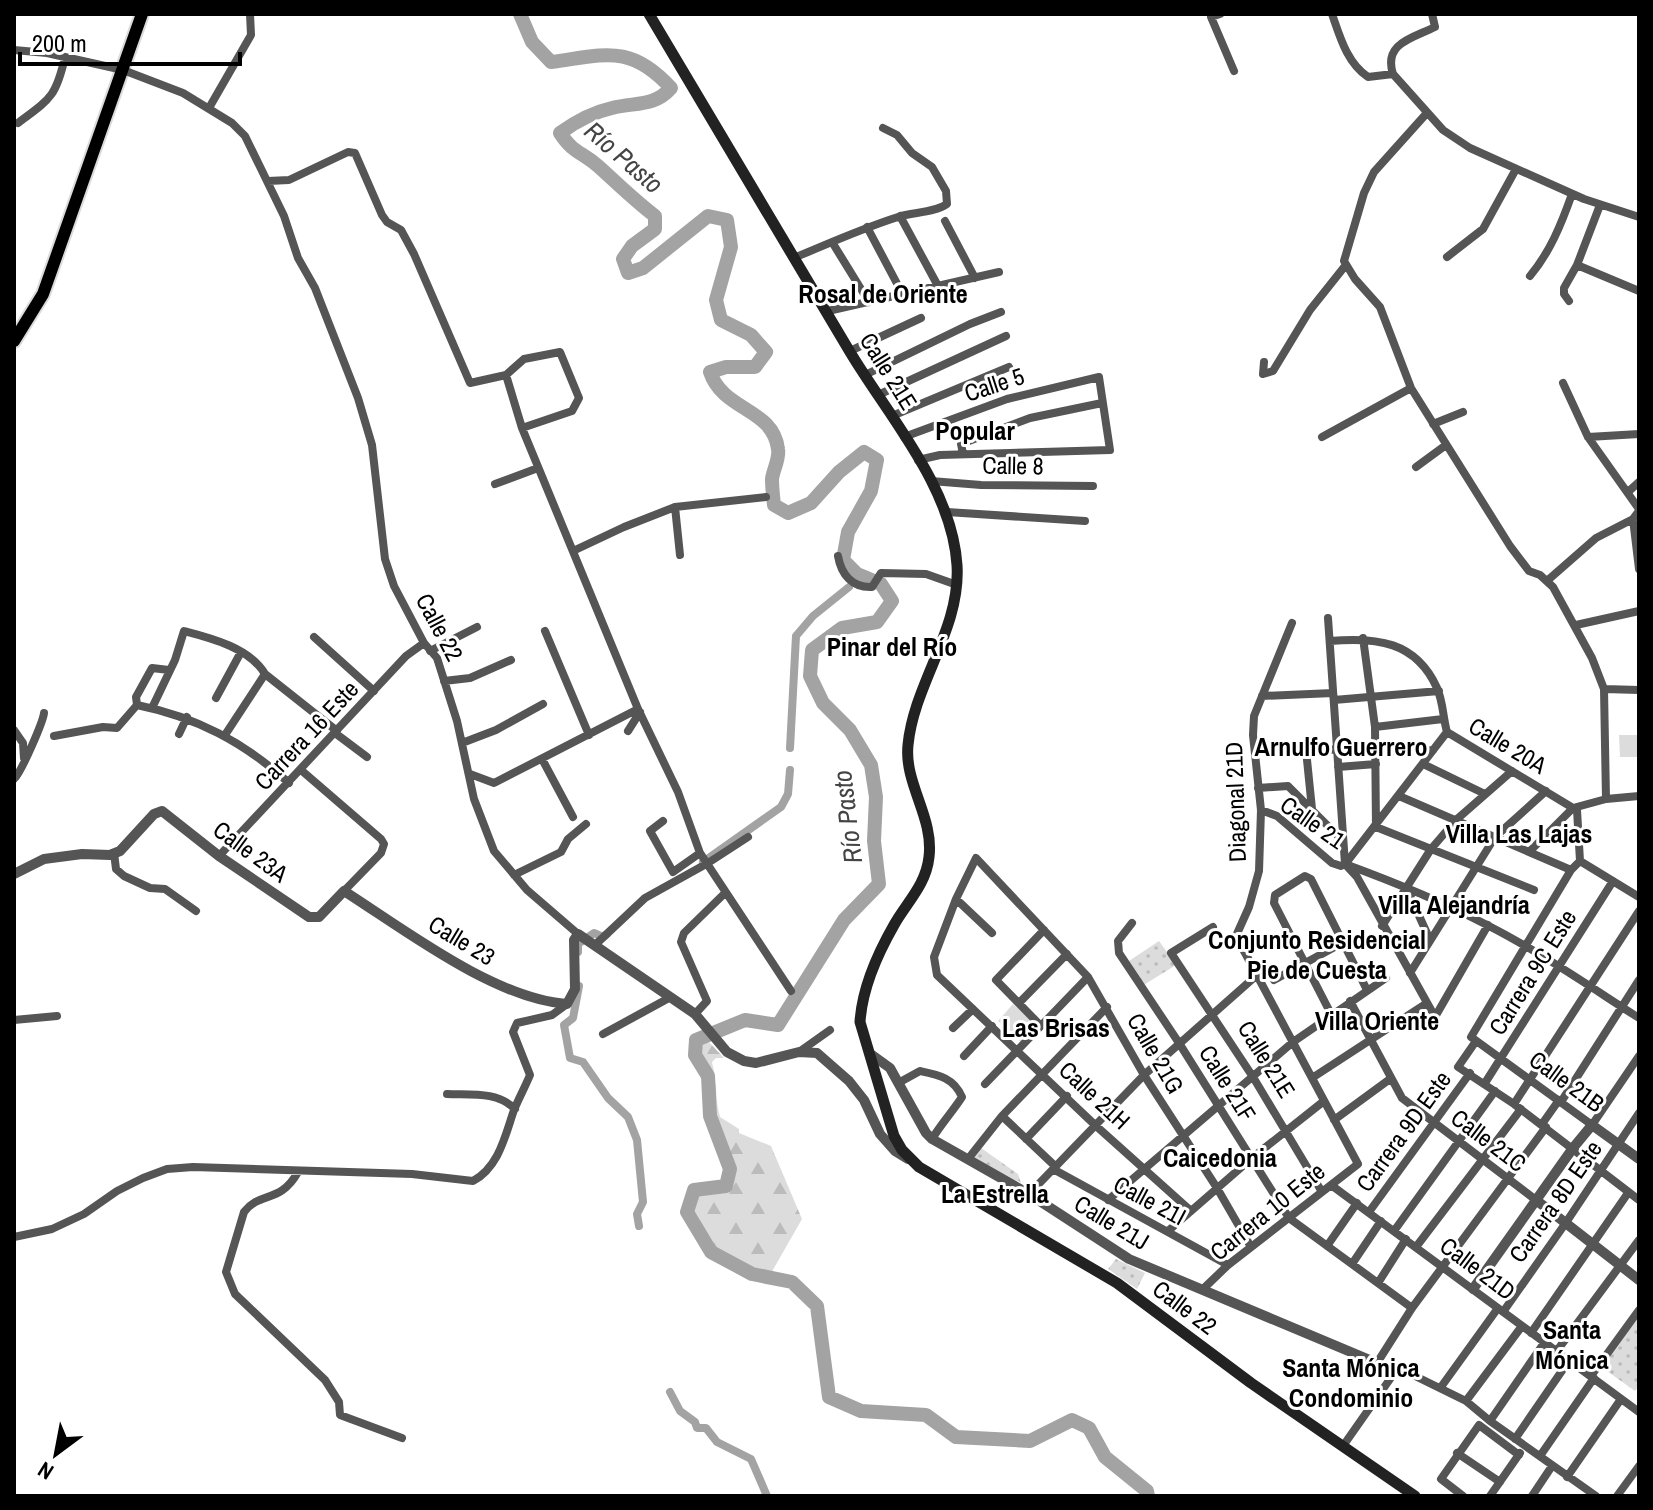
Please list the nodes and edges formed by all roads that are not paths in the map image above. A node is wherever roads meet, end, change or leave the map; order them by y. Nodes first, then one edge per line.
1 (142, 14) edge
2 (250, 14) edge
3 (649, 14) edge
4 (1220, 14) edge
5 (1332, 14) edge
6 (1432, 14) edge
7 (14, 50) edge
8 (65, 57) junction
9 (123, 70) junction
10 (1234, 71) dead end
11 (1393, 74) junction
12 (209, 108) junction
13 (1426, 114) junction
14 (18, 123) dead end
15 (883, 128) dead end
16 (1516, 169) junction
17 (268, 181) junction
18 (1572, 194) junction
19 (1600, 205) junction
20 (900, 216) junction
21 (1639, 217) edge
22 (945, 221) dead end
23 (867, 227) junction
24 (832, 242) junction
25 (796, 257) junction
26 (1447, 257) dead end
27 (1577, 265) junction
28 (1345, 266) junction
29 (999, 272) dead end
30 (1530, 276) dead end
31 (975, 278) junction
32 (938, 286) junction
33 (1639, 291) edge
34 (902, 293) junction
35 (1569, 301) dead end
36 (869, 302) junction
37 (828, 311) junction
38 (1001, 312) dead end
39 (921, 318) dead end
40 (1006, 336) dead end
41 (14, 341) edge
42 (850, 351) junction
43 (1264, 362) dead end
44 (1009, 367) dead end
45 (506, 375) junction
46 (865, 375) junction
47 (1563, 383) dead end
48 (1411, 388) junction
49 (878, 395) junction
50 (1102, 403) junction
51 (1463, 412) dead end
52 (892, 416) junction
53 (1433, 424) junction
54 (522, 428) junction
55 (1639, 434) edge
56 (904, 437) junction
57 (1322, 437) dead end
58 (1588, 437) junction
59 (1446, 445) junction
60 (963, 454) junction
61 (918, 460) junction
62 (1416, 467) dead end
63 (538, 468) junction
64 (931, 481) junction
65 (1639, 482) edge
66 (495, 484) dead end
67 (1093, 486) dead end
68 (1628, 492) junction
69 (766, 497) dead end
70 (675, 507) junction
71 (947, 512) junction
72 (1637, 513) edge
73 (1085, 521) dead end
74 (573, 551) junction
75 (680, 555) dead end
76 (838, 556) dead end
77 (1639, 569) edge
78 (1548, 580) junction
79 (957, 585) junction
80 (1639, 611) edge
81 (1328, 618) dead end
82 (1292, 623) dead end
83 (1576, 625) junction
84 (477, 627) dead end
85 (545, 631) dead end
86 (314, 637) dead end
87 (1363, 638) junction
88 (1330, 641) junction
89 (427, 647) junction
90 (241, 652) junction
91 (511, 660) dead end
92 (169, 670) junction
93 (265, 674) junction
94 (444, 681) junction
95 (1604, 689) junction
96 (1639, 690) edge
97 (374, 691) junction
98 (1439, 691) junction
99 (1262, 696) junction
100 (1334, 696) junction
101 (216, 698) dead end
102 (1371, 698) junction
103 (543, 704) dead end
104 (137, 705) junction
105 (152, 708) junction
106 (639, 711) junction
107 (44, 713) dead end
108 (187, 717) junction
109 (1443, 719) junction
110 (1375, 727) junction
111 (14, 730) edge
112 (628, 731) dead end
113 (336, 732) junction
114 (1447, 732) junction
115 (179, 734) dead end
116 (225, 735) junction
117 (589, 735) junction
118 (54, 736) dead end
119 (462, 743) junction
120 (1337, 749) junction
121 (1306, 750) junction
122 (1433, 750) junction
123 (1376, 752) junction
124 (1278, 753) dead end
125 (367, 757) dead end
126 (542, 759) junction
127 (25, 762) junction
128 (1376, 764) junction
129 (1423, 764) junction
130 (1338, 767) junction
131 (301, 770) junction
132 (1512, 771) junction
133 (470, 774) junction
134 (14, 779) edge
135 (289, 783) junction
136 (1258, 788) junction
137 (1546, 791) junction
138 (1485, 794) junction
139 (1399, 796) junction
140 (1639, 796) edge
141 (1606, 799) junction
142 (1573, 808) junction
143 (1261, 810) junction
144 (1312, 810) junction
145 (573, 817) dead end
146 (1456, 820) junction
147 (663, 821) dead end
148 (586, 824) dead end
149 (1376, 827) junction
150 (748, 837) dead end
151 (1495, 837) junction
152 (1344, 842) junction
153 (1431, 849) junction
154 (1529, 852) junction
155 (114, 853) junction
156 (219, 856) junction
157 (704, 858) junction
158 (1580, 861) junction
159 (1345, 864) junction
160 (1476, 867) junction
161 (1571, 870) junction
162 (14, 874) edge
163 (514, 875) junction
164 (1613, 881) junction
165 (1405, 886) junction
166 (1534, 890) dead end
167 (344, 891) junction
168 (725, 893) junction
169 (1639, 897) edge
170 (956, 899) junction
171 (910, 903) joint
172 (1450, 906) junction
173 (196, 911) dead end
174 (1639, 911) edge
175 (1132, 923) dead end
176 (1488, 925) junction
177 (1382, 926) junction
178 (1213, 927) dead end
179 (1044, 930) junction
180 (992, 933) dead end
181 (587, 940) junction
182 (1430, 940) junction
183 (1342, 943) junction
184 (1526, 946) junction
185 (1067, 954) junction
186 (1306, 962) junction
187 (1559, 966) junction
188 (1410, 973) junction
189 (1257, 975) junction
190 (1088, 977) junction
191 (1386, 978) dead end
192 (1274, 980) dead end
193 (1639, 980) edge
194 (1591, 987) junction
195 (1367, 990) junction
196 (791, 991) dead end
197 (669, 998) junction
198 (1350, 1001) junction
199 (1019, 1003) junction
200 (1427, 1003) junction
201 (567, 1004) junction
202 (1621, 1006) junction
203 (1107, 1007) junction
204 (973, 1009) junction
205 (1212, 1014) junction
206 (1331, 1014) junction
207 (57, 1016) dead end
208 (699, 1018) junction
209 (1639, 1018) edge
210 (14, 1020) edge
211 (992, 1026) junction
212 (1041, 1026) junction
213 (953, 1028) dead end
214 (830, 1030) dead end
215 (603, 1034) dead end
216 (1474, 1039) junction
217 (1370, 1041) junction
218 (1293, 1042) junction
219 (1179, 1043) junction
220 (1018, 1050) junction
221 (799, 1052) junction
222 (872, 1055) junction
223 (964, 1056) dead end
224 (1639, 1056) edge
225 (1502, 1059) junction
226 (1470, 1073) junction
227 (1044, 1074) junction
228 (1144, 1075) junction
229 (1253, 1077) junction
230 (1312, 1078) junction
231 (1390, 1079) junction
232 (1531, 1080) junction
233 (900, 1082) junction
234 (1485, 1083) junction
235 (985, 1084) dead end
236 (1495, 1091) junction
237 (447, 1094) dead end
238 (1067, 1096) junction
239 (1324, 1101) junction
240 (1560, 1101) junction
241 (1219, 1106) junction
242 (1517, 1106) junction
243 (515, 1109) junction
244 (1639, 1113) edge
245 (1002, 1116) junction
246 (1334, 1120) junction
247 (1432, 1122) junction
248 (1095, 1125) junction
249 (1592, 1125) junction
250 (1544, 1126) junction
251 (1286, 1131) junction
252 (1182, 1136) junction
253 (932, 1139) junction
254 (1026, 1139) junction
255 (1458, 1142) junction
256 (1619, 1144) junction
257 (1573, 1148) junction
258 (1252, 1158) junction
259 (968, 1159) junction
260 (1639, 1159) edge
261 (1483, 1160) junction
262 (919, 1167) junction
263 (1054, 1168) junction
264 (1146, 1168) junction
265 (298, 1172) junction
266 (1600, 1172) junction
267 (1508, 1179) junction
268 (1331, 1185) junction
269 (1217, 1188) junction
270 (1322, 1192) junction
271 (1628, 1193) junction
272 (1029, 1194) junction
273 (1108, 1200) junction
274 (1536, 1200) junction
275 (1639, 1200) edge
276 (1357, 1203) junction
277 (1191, 1211) junction
278 (1369, 1212) junction
279 (1289, 1218) junction
280 (1381, 1221) junction
281 (1565, 1224) junction
282 (1168, 1231) junction
283 (1394, 1231) junction
284 (14, 1237) edge
285 (1406, 1239) junction
286 (1639, 1240) edge
287 (1593, 1245) junction
288 (1327, 1246) junction
289 (1251, 1247) junction
290 (1416, 1247) junction
291 (1352, 1264) junction
292 (1228, 1265) junction
293 (1620, 1266) junction
294 (1442, 1267) junction
295 (1639, 1280) edge
296 (1378, 1283) junction
297 (1473, 1289) junction
298 (1202, 1290) junction
299 (1412, 1308) junction
300 (1500, 1310) junction
301 (1639, 1310) edge
302 (1522, 1326) junction
303 (1531, 1333) junction
304 (1544, 1343) junction
305 (1556, 1352) junction
306 (1568, 1362) junction
307 (1377, 1363) junction
308 (1397, 1369) junction
309 (1411, 1374) joint
310 (1592, 1377) junction
311 (1441, 1387) junction
312 (1621, 1399) junction
313 (1466, 1401) junction
314 (1639, 1412) edge
315 (1490, 1421) junction
316 (402, 1438) dead end
317 (1515, 1439) junction
318 (1343, 1446) junction
319 (1524, 1446) junction
320 (1457, 1453) junction
321 (1519, 1455) junction
322 (1540, 1456) junction
323 (1552, 1466) junction
324 (1639, 1466) edge
325 (1567, 1477) junction
326 (1500, 1482) junction
327 (1415, 1496) edge
328 (1463, 1496) edge
329 (1490, 1496) edge
330 (1532, 1496) edge
331 (1596, 1496) edge
332 (1617, 1496) edge

1 - 9 highway
2 - 12 street
3 - 25 main road, Calle 21E
4 - 10 street
5 - 11 street
6 - 11 street
7 - 8 street, Calle 22
8 - 9 street, Calle 22
8 - 14 street
9 - 12 street, Calle 22
9 - 41 highway
11 - 13 street
12 - 17 street, Calle 22
13 - 16 street
13 - 28 street
15 - 20 street
16 - 18 street
16 - 26 street
17 - 45 street
17 - 89 street, Calle 22
18 - 19 street
18 - 30 street
19 - 21 street
19 - 27 street
20 - 23 street
20 - 32 street
22 - 31 street
23 - 24 street
23 - 34 street
24 - 25 street
24 - 36 street
25 - 37 main road, Calle 21E
27 - 33 street
27 - 35 street
28 - 43 street
28 - 48 street
29 - 31 street
31 - 32 street
32 - 34 street
34 - 36 street
36 - 37 street
37 - 42 main road, Calle 21E
38 - 46 street
39 - 42 street
40 - 49 street
42 - 46 main road, Calle 21E
44 - 52 street
45 - 54 street
45 - 54 street
46 - 49 main road, Calle 21E
47 - 58 street
48 - 53 street
48 - 57 street
49 - 52 main road, Calle 21E
50 - 56 street, Calle 5
50 - 60 street
50 - 60 street
51 - 53 street
52 - 56 main road, Calle 21E
53 - 59 street
54 - 63 street
55 - 58 street
56 - 61 main road, Calle 21E
58 - 68 street
59 - 62 street
59 - 78 street
60 - 61 street
61 - 64 main road, Calle 21E
63 - 66 street
63 - 74 street
64 - 67 street, Calle 8
64 - 71 main road, Calle 21E
65 - 68 street
68 - 72 street
69 - 70 street
70 - 74 street
70 - 75 street
71 - 73 street
71 - 79 main road, Calle 21E
72 - 77 street
72 - 78 street
74 - 106 street
76 - 79 street
78 - 83 street
79 - 171 main road, Calle 21E
80 - 83 street
81 - 88 street
82 - 99 street, Diagonal 21D
83 - 95 street
84 - 89 street, Carrera 16 Este
85 - 117 street
86 - 97 street
87 - 88 street, Calle 20A
87 - 98 street, Calle 20A
87 - 102 street
88 - 100 street
89 - 94 street, Calle 22
89 - 97 street, Carrera 16 Este
90 - 92 street
90 - 93 street
90 - 101 street
91 - 94 street
92 - 104 street
92 - 105 street
93 - 113 street
93 - 116 street
94 - 119 street, Calle 22
95 - 96 street
95 - 141 street
97 - 113 street, Carrera 16 Este
98 - 102 street
98 - 109 street, Calle 20A
99 - 100 street
99 - 136 street, Diagonal 21D
100 - 102 street
100 - 120 street
102 - 110 street
103 - 119 street
104 - 105 street
104 - 118 street
105 - 108 street
106 - 112 street
106 - 117 street
106 - 157 street
107 - 127 street
108 - 115 street
108 - 116 street
109 - 110 street
109 - 114 street, Calle 20A
110 - 123 street
111 - 127 street
113 - 125 street
113 - 131 street, Carrera 16 Este
114 - 122 street
114 - 132 street, Calle 20A
116 - 135 street
117 - 126 street
119 - 133 street, Calle 22
120 - 121 street
120 - 130 street
121 - 124 street
121 - 144 street
122 - 123 street
122 - 129 street
123 - 128 street
126 - 133 street
126 - 145 street
127 - 134 street
128 - 130 street
128 - 149 street
129 - 138 street
129 - 139 street
130 - 152 street
131 - 135 street, Carrera 16 Este
131 - 167 street
132 - 137 street, Calle 20A
132 - 138 street
133 - 163 street, Calle 22
135 - 156 street, Carrera 16 Este
136 - 143 street, Diagonal 21D
136 - 144 street
137 - 142 street, Calle 20A
137 - 151 street
138 - 146 street
139 - 146 street
139 - 149 street
140 - 141 street
141 - 142 street
142 - 154 street
142 - 158 street
143 - 159 street, Calle 21
143 - 189 street, Diagonal 21D
144 - 152 street
146 - 151 street
146 - 153 street
147 - 157 street
148 - 163 street
149 - 153 street
149 - 159 street
150 - 157 street
151 - 154 street
151 - 160 street
152 - 159 street
153 - 160 street
153 - 165 street
154 - 161 street
155 - 156 street, Calle 23A
155 - 162 street
155 - 173 street
156 - 167 street, Calle 23A
157 - 168 street
157 - 181 street
158 - 161 street, Carrera 9D Este
158 - 164 street
159 - 165 street, Calle 21
159 - 177 street
160 - 166 street
160 - 172 street
161 - 184 street, Carrera 9D Este
163 - 181 street, Calle 22
164 - 169 street
164 - 187 street, Carrera 9C Este
165 - 172 street, Calle 21
165 - 177 street
165 - 182 street
167 - 201 street, Calle 23
168 - 196 street
168 - 208 street
170 - 179 street, Calle 21G
170 - 180 street
170 - 204 street, Calle 21H
171 - 222 main road, Calle 22
172 - 176 street, Calle 21
172 - 182 street
174 - 194 street
175 - 219 street, Calle 21F
176 - 184 street, Calle 21
176 - 200 street
177 - 188 street
178 - 205 street, Calle 21E
179 - 185 street, Calle 21G
179 - 199 street
181 - 197 street, Calle 22
181 - 201 street
182 - 188 street
183 - 186 street
183 - 186 street
183 - 195 street
184 - 187 street, Calle 21
184 - 216 street, Carrera 9D Este
185 - 190 street, Calle 21G
185 - 199 street
186 - 192 street
186 - 206 street
187 - 194 street, Calle 21
187 - 225 street, Carrera 9C Este
188 - 200 street
189 - 205 street
189 - 218 street
190 - 203 street, Calle 21G
190 - 212 street
191 - 195 street
193 - 202 street
194 - 202 street, Calle 21
194 - 232 street
195 - 198 street
197 - 208 street, Calle 22
197 - 215 street
198 - 206 street
198 - 217 street, Calle 21C
199 - 212 street
200 - 217 street
201 - 243 street
202 - 209 street, Calle 21
202 - 240 street
203 - 227 street
203 - 228 street, Calle 21G
204 - 211 street, Calle 21H
204 - 213 street
205 - 219 street
205 - 229 street, Calle 21E
206 - 218 street
207 - 210 street
208 - 221 street, Calle 22
211 - 220 street, Calle 21H
211 - 223 street
212 - 220 street
214 - 221 street
216 - 225 street, Calle 21B
216 - 226 street, Carrera 9D Este
217 - 230 street
217 - 231 street, Calle 21C
218 - 229 street
218 - 230 street
219 - 228 street
219 - 241 street, Calle 21F
220 - 227 street, Calle 21H
220 - 235 street
221 - 262 street, Calle 22
222 - 233 street
222 - 262 main road, Calle 22
224 - 249 street
225 - 232 street, Calle 21B
225 - 234 street, Carrera 9C Este
226 - 234 street
226 - 247 street, Carrera 9D Este
227 - 238 street, Calle 21H
227 - 245 street
228 - 248 street
228 - 252 street, Calle 21G
229 - 241 street
229 - 251 street, Calle 21E
230 - 239 street
231 - 246 street
231 - 247 street, Calle 21C
232 - 240 street, Calle 21B
232 - 242 street
233 - 253 street
233 - 253 street
234 - 236 street
236 - 242 street
236 - 255 street
237 - 243 street
238 - 248 street, Calle 21H
238 - 254 street
239 - 246 street
239 - 251 street
240 - 249 street, Calle 21B
240 - 250 street
241 - 252 street
241 - 258 street, Calle 21F
242 - 250 street
242 - 261 street
243 - 265 street
244 - 256 street, Carrera 8D Este
245 - 254 street, Calle 21I
245 - 259 street
246 - 268 street, Carrera 10 Este
247 - 255 street, Calle 21C
247 - 278 street, Carrera 9D Este
248 - 263 street
248 - 264 street, Calle 21H
249 - 256 street, Calle 21B
249 - 257 street
250 - 257 street
250 - 267 street
251 - 258 street
251 - 270 street, Calle 21E
252 - 264 street
252 - 269 street, Calle 21G
253 - 259 street, Calle 21J
254 - 263 street, Calle 21I
255 - 261 street, Calle 21C
255 - 283 street
256 - 260 street, Calle 21B
256 - 266 street, Carrera 8D Este
257 - 266 street
257 - 274 street
258 - 269 street
258 - 279 street, Calle 21F
259 - 272 street, Calle 21J
261 - 267 street, Calle 21C
261 - 290 street
262 - 318 main road, Calle 22
263 - 272 street
263 - 273 street, Calle 21I
264 - 273 street
264 - 277 street, Calle 21H
265 - 284 street
265 - 316 street
266 - 271 street
266 - 281 street, Carrera 8D Este
267 - 274 street, Calle 21C
267 - 294 street
268 - 270 street, Carrera 10 Este
268 - 276 street, Calle 21D
269 - 277 street
269 - 289 street, Calle 21G
270 - 279 street, Carrera 10 Este
271 - 275 street
271 - 287 street
272 - 298 street, Calle 21J
273 - 282 street, Calle 21I
274 - 281 street, Calle 21C
274 - 297 street
276 - 278 street, Calle 21D
276 - 288 street
277 - 282 street
278 - 280 street, Calle 21D
279 - 288 street, Calle 21F
279 - 289 street, Carrera 10 Este
280 - 283 street, Calle 21D
280 - 291 street
281 - 287 street, Calle 21C
281 - 300 street, Carrera 8D Este
282 - 292 street, Calle 21I
283 - 285 street, Calle 21D
285 - 290 street, Calle 21D
285 - 296 street
286 - 293 street
287 - 293 street, Calle 21C
287 - 303 street
288 - 291 street, Calle 21F
289 - 292 street, Carrera 10 Este
290 - 294 street, Calle 21D
291 - 296 street, Calle 21F
292 - 298 street, Carrera 10 Este
293 - 295 street, Calle 21C
293 - 305 street
294 - 297 street, Calle 21D
294 - 299 street
296 - 299 street, Calle 21F
297 - 300 street, Calle 21D
298 - 307 street, Calle 21J
299 - 307 street
300 - 302 street, Calle 21D
300 - 311 street, Carrera 8D Este
301 - 310 street
302 - 303 street, Calle 21D
302 - 313 street
303 - 304 street, Calle 21D
304 - 305 street, Calle 21D
304 - 315 street
305 - 306 street, Calle 21D
306 - 310 street, Calle 21D
306 - 317 street
307 - 308 street
308 - 309 street
308 - 318 street
309 - 311 street
310 - 312 street, Calle 21D
310 - 322 street
311 - 313 street
312 - 314 street, Calle 21D
312 - 325 street
313 - 315 street
315 - 317 street
317 - 319 street
318 - 327 main road, Calle 22
319 - 321 street
319 - 322 street
320 - 321 street
320 - 326 street
320 - 328 street
321 - 326 street
322 - 323 street
323 - 325 street
323 - 330 street
324 - 332 street
325 - 331 street
326 - 329 street

